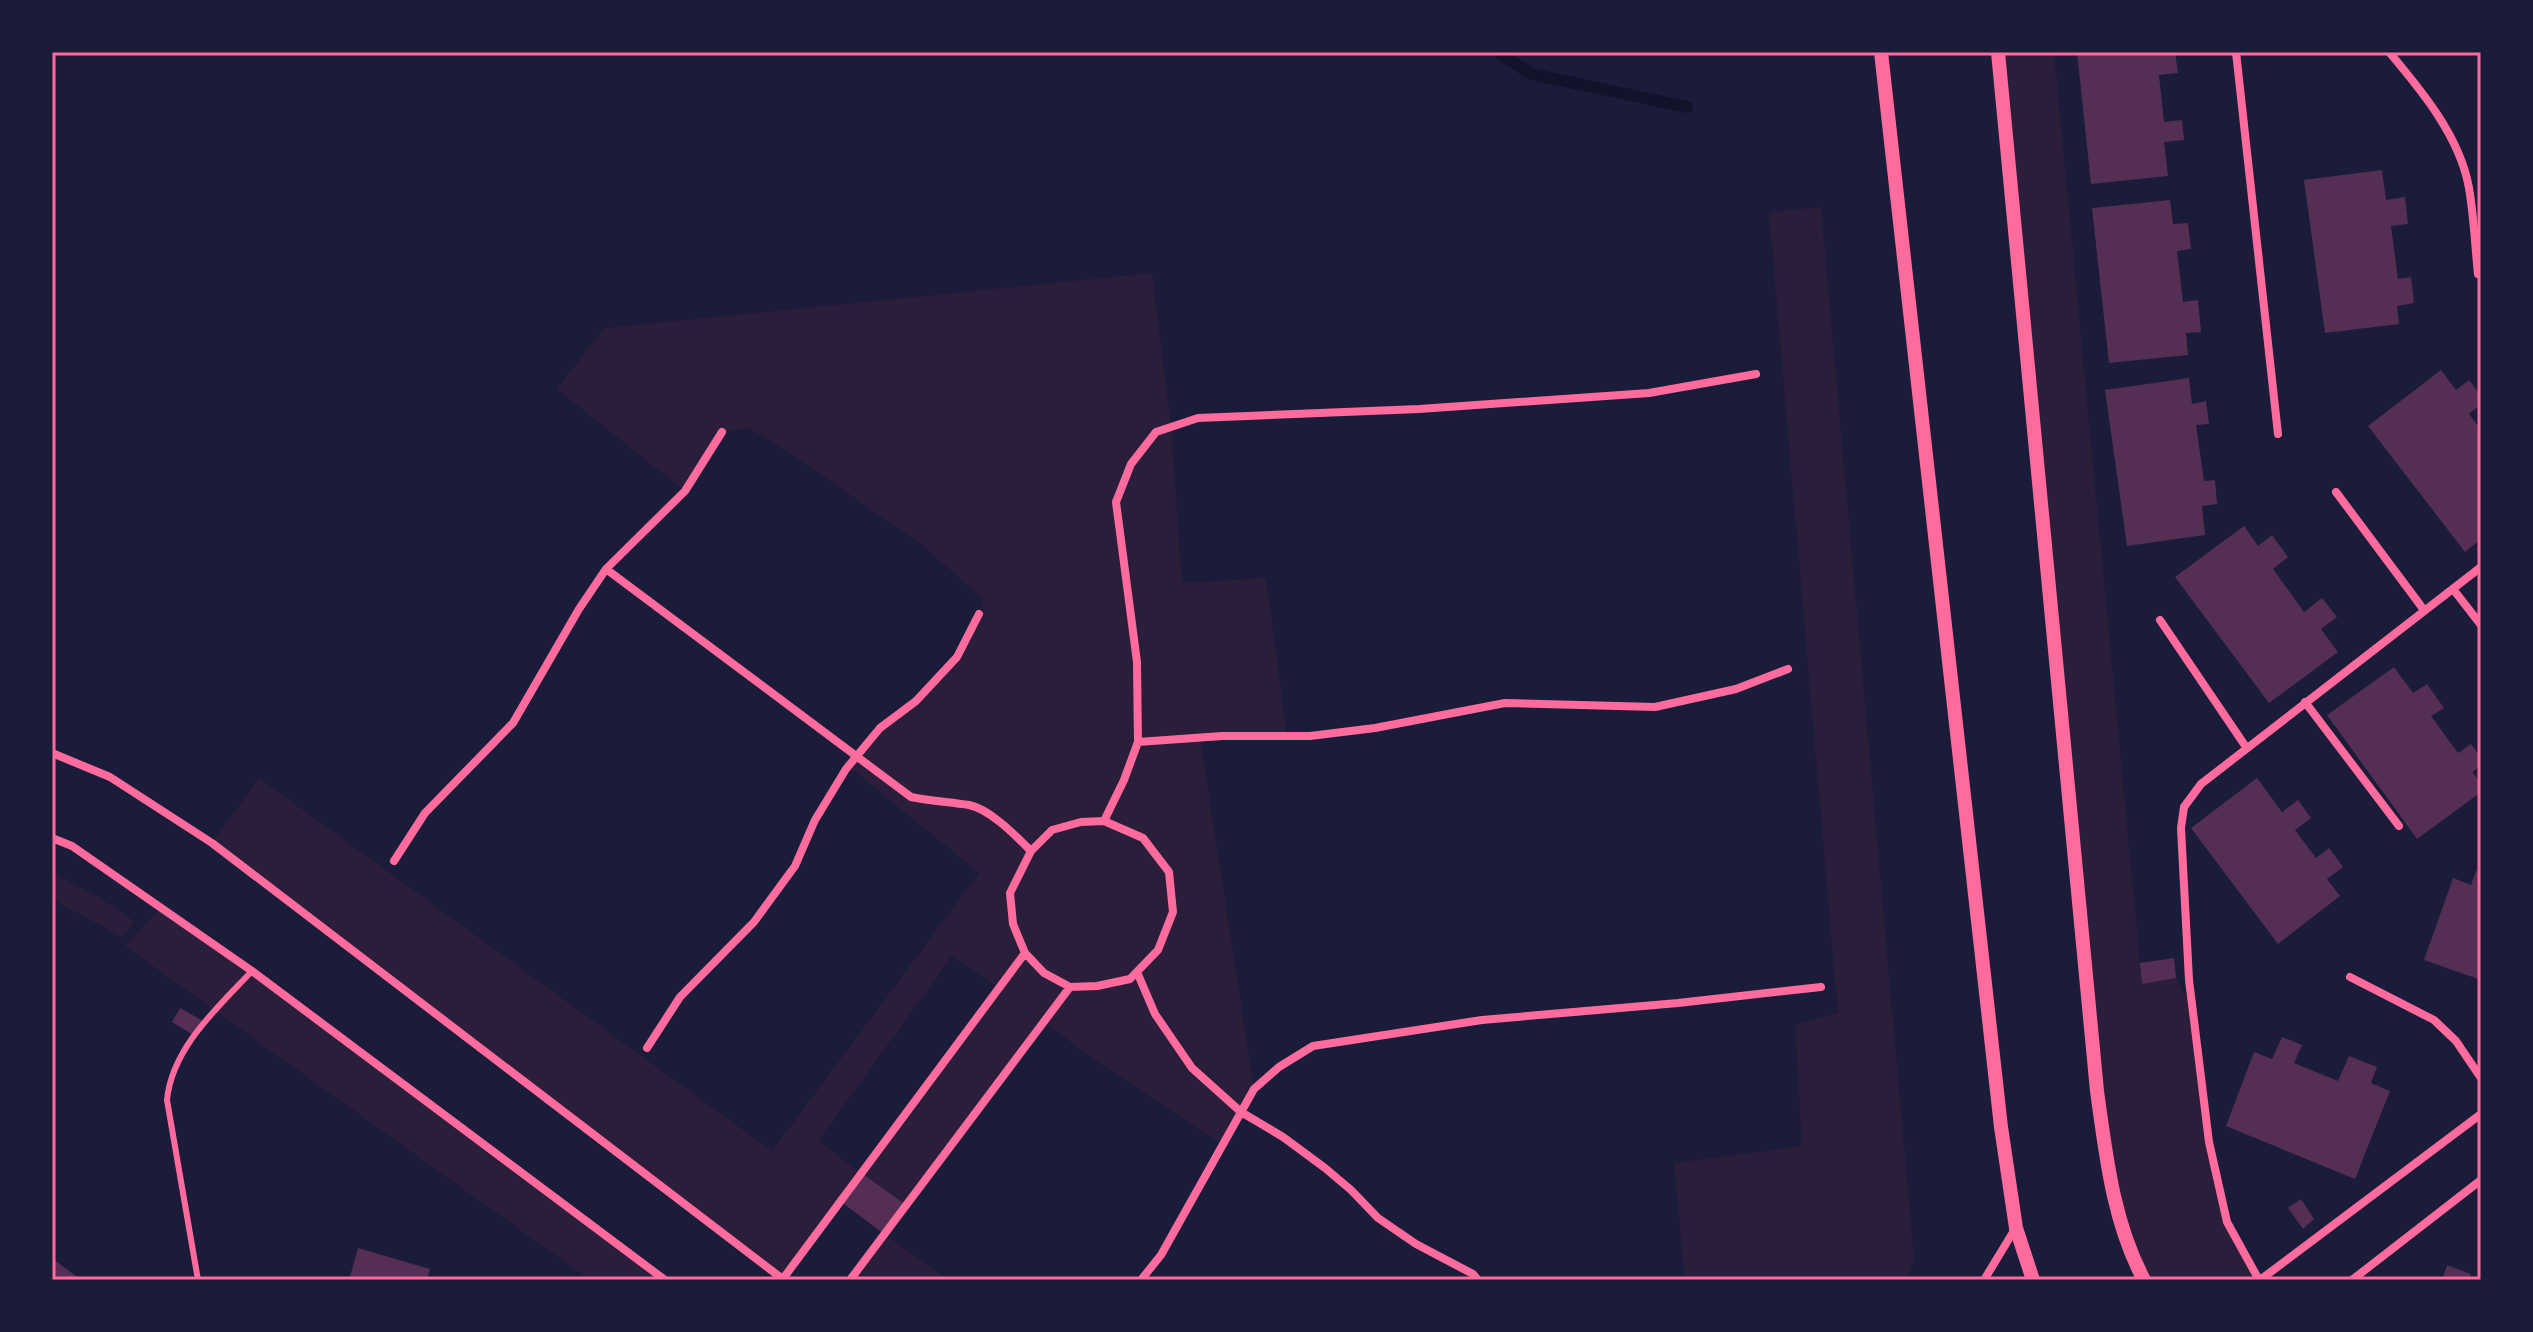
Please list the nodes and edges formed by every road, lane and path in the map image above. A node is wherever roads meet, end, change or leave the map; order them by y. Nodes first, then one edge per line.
1 (1881, 52) edge
2 (1998, 52) edge
3 (2236, 52) edge
4 (2389, 52) edge
5 (2478, 274) dead end
6 (1756, 374) dead end
7 (722, 432) dead end
8 (2278, 434) dead end
9 (2336, 492) dead end
10 (2481, 567) edge
11 (606, 569) junction
12 (2453, 589) junction
13 (2424, 610) junction
14 (979, 614) dead end
15 (2160, 620) dead end
16 (2481, 625) edge
17 (1788, 669) dead end
18 (2305, 702) junction
19 (1138, 742) junction
20 (2246, 747) junction
21 (52, 753) edge
22 (858, 754) junction
23 (1104, 821) junction
24 (2399, 826) dead end
25 (52, 838) edge
26 (1031, 851) junction
27 (394, 861) dead end
28 (1025, 953) junction
29 (252, 971) junction
30 (1137, 972) junction
31 (2350, 977) dead end
32 (1070, 987) junction
33 (1821, 987) dead end
34 (647, 1048) dead end
35 (2481, 1078) edge
36 (1241, 1112) junction
37 (2481, 1114) edge
38 (2481, 1180) edge
39 (2016, 1228) junction
40 (198, 1280) edge
41 (665, 1280) edge
42 (783, 1280) edge
43 (850, 1280) edge
44 (1141, 1280) edge
45 (1478, 1280) edge
46 (1984, 1280) edge
47 (2033, 1280) edge
48 (2144, 1280) edge
49 (2260, 1280) edge
50 (2352, 1280) edge

1 - 39 street
2 - 48 street
3 - 8 street
4 - 5 street
6 - 19 street
7 - 11 street
9 - 13 street
10 - 12 street
11 - 22 street
11 - 27 street
12 - 13 street
12 - 16 street
13 - 18 street
14 - 22 street
15 - 20 street
17 - 19 street
18 - 20 street
18 - 24 street
19 - 23 street
20 - 49 street
21 - 42 street
22 - 26 street
22 - 34 street
23 - 26 street
23 - 30 street
25 - 29 street
26 - 28 street
28 - 32 street
28 - 42 street
29 - 40 lane
29 - 41 street
30 - 32 street
30 - 36 street
31 - 35 street
32 - 43 street
33 - 36 street
36 - 44 street
36 - 45 street
37 - 49 street
38 - 50 street
39 - 46 street
39 - 47 street

